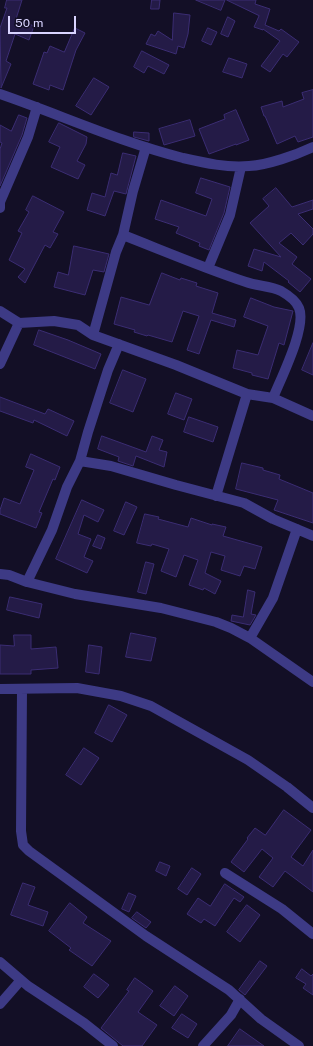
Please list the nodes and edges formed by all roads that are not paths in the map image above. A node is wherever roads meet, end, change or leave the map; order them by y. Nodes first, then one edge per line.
1 (0, 94) edge
2 (37, 107) junction
3 (146, 147) junction
4 (313, 147) edge
5 (241, 166) junction
6 (0, 202) edge
7 (0, 208) edge
8 (123, 234) junction
9 (208, 268) junction
10 (0, 311) edge
11 (19, 323) junction
12 (93, 335) junction
13 (119, 344) junction
14 (0, 364) edge
15 (247, 394) junction
16 (273, 398) junction
17 (313, 416) edge
18 (80, 461) junction
19 (216, 496) junction
20 (297, 529) junction
21 (313, 536) edge
22 (0, 574) edge
23 (27, 582) junction
24 (250, 638) junction
25 (313, 682) edge
26 (0, 689) edge
27 (22, 690) junction
28 (313, 808) edge
29 (226, 872) dead end
30 (313, 934) edge
31 (0, 962) edge
32 (21, 980) junction
33 (240, 999) junction
34 (0, 1004) edge
35 (113, 1046) edge
36 (203, 1046) edge
37 (299, 1046) edge

1 - 2 street
2 - 3 street
2 - 6 street
3 - 5 street
3 - 8 street
4 - 5 street
5 - 9 street
6 - 7 street
8 - 9 street
8 - 12 street
9 - 16 street
10 - 11 street
11 - 12 street
11 - 14 street
12 - 13 street
13 - 15 street
13 - 18 street
15 - 16 street
15 - 19 street
16 - 17 street
18 - 19 street
18 - 23 street
19 - 20 street
20 - 21 street
20 - 24 street
22 - 23 street
23 - 24 street
24 - 25 street
26 - 27 street
27 - 28 street
27 - 33 street
29 - 30 street
31 - 32 street
32 - 34 street
32 - 35 street
33 - 36 street
33 - 37 street

